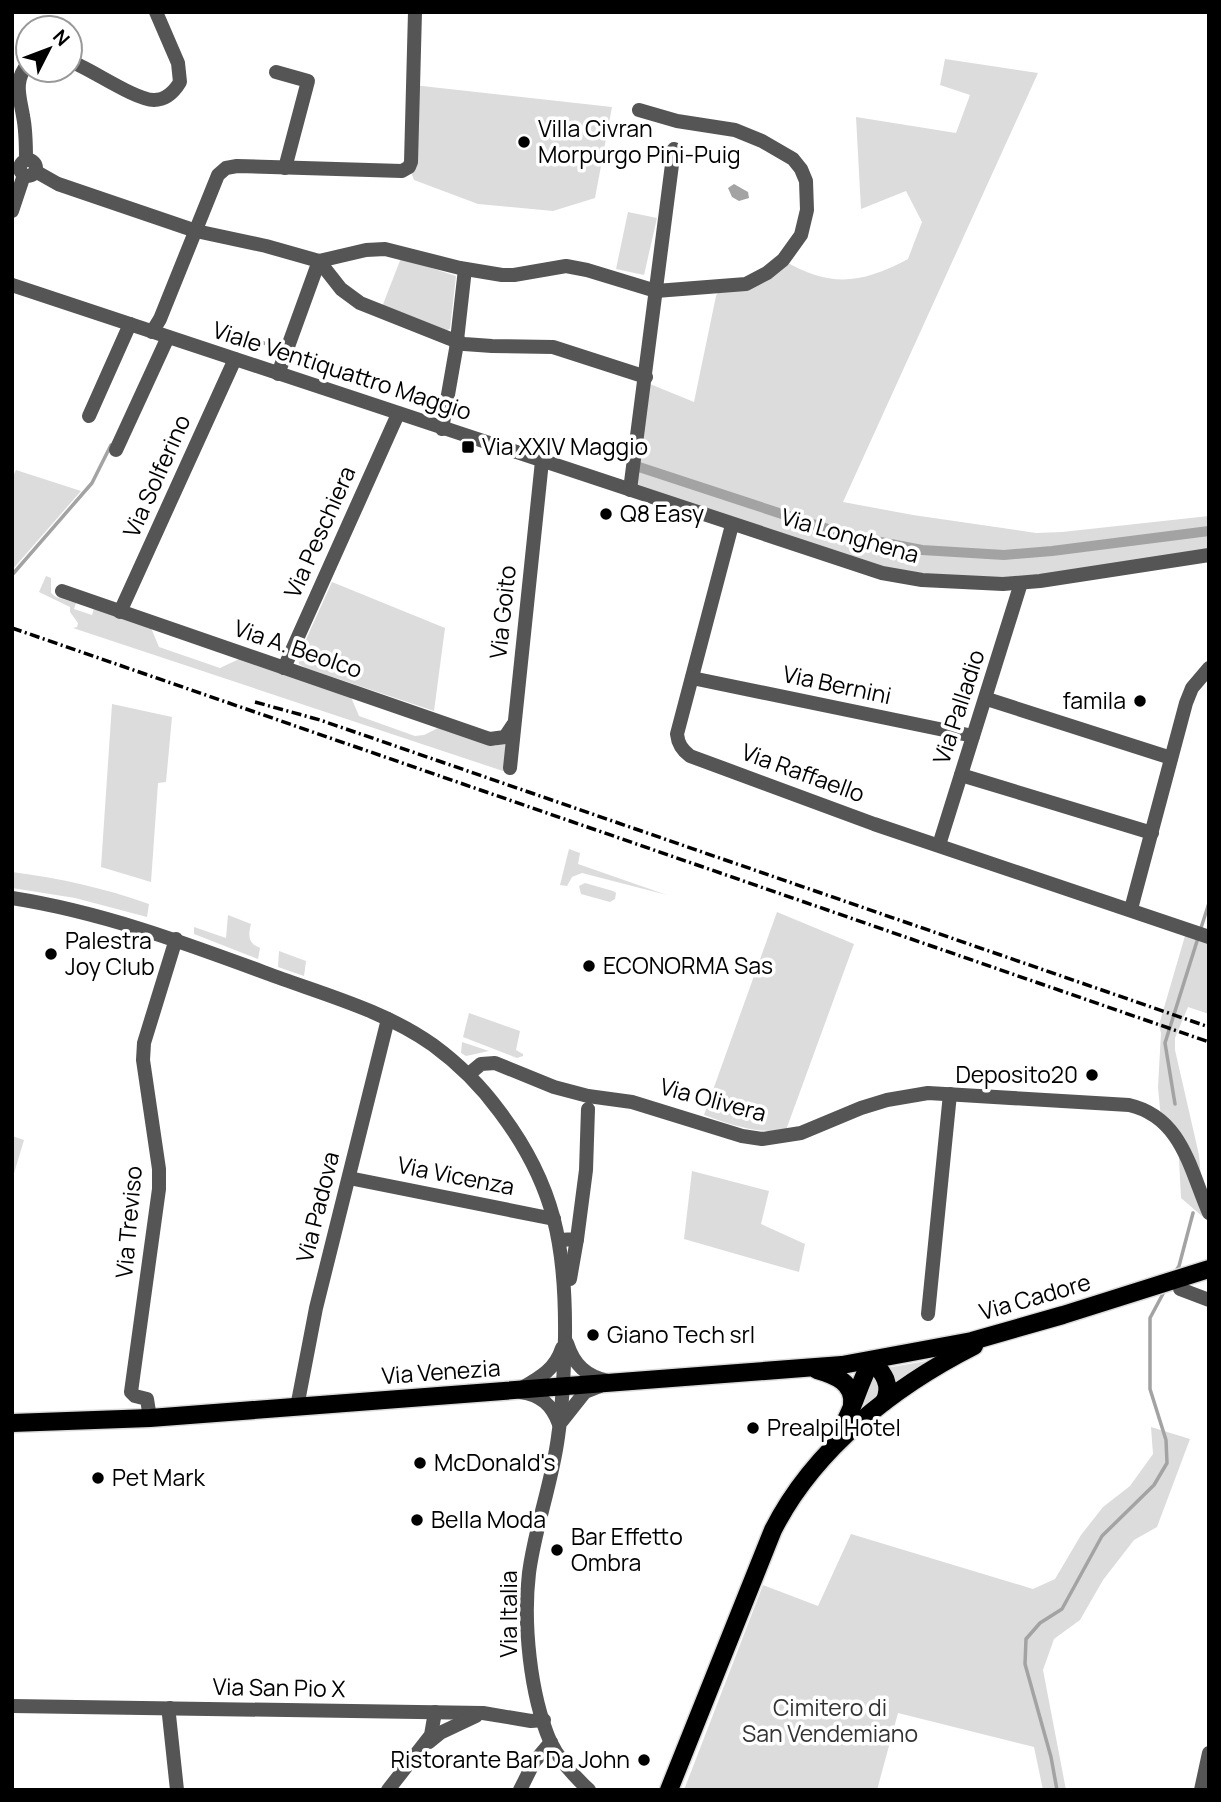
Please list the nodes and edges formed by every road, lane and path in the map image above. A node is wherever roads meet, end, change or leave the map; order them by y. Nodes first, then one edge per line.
1 (156, 12) edge
2 (415, 12) edge
3 (84, 68) edge
4 (276, 72) dead end
5 (18, 84) edge
6 (639, 110) dead end
7 (674, 149) dead end
8 (285, 168) junction
9 (29, 169) junction
10 (12, 211) edge
11 (196, 231) junction
12 (319, 261) junction
13 (465, 269) junction
14 (12, 285) edge
15 (656, 291) junction
16 (130, 324) junction
17 (152, 332) junction
18 (168, 337) junction
19 (457, 341) junction
20 (235, 359) junction
21 (278, 373) junction
22 (646, 377) junction
23 (398, 414) junction
24 (89, 416) dead end
25 (442, 429) junction
26 (116, 450) dead end
27 (542, 461) junction
28 (630, 490) junction
29 (690, 510) joint
30 (732, 525) junction
31 (1209, 555) edge
32 (1021, 583) junction
33 (62, 591) dead end
34 (120, 612) junction
35 (285, 668) junction
36 (1209, 668) edge
37 (692, 678) junction
38 (986, 699) junction
39 (513, 725) junction
40 (973, 736) junction
41 (1171, 758) junction
42 (510, 768) dead end
43 (961, 775) junction
44 (1152, 833) junction
45 (939, 845) junction
46 (12, 898) edge
47 (1131, 909) junction
48 (1209, 937) edge
49 (176, 939) junction
50 (388, 1020) junction
51 (469, 1074) junction
52 (950, 1094) junction
53 (588, 1109) dead end
54 (349, 1178) junction
55 (1209, 1213) edge
56 (554, 1219) junction
57 (577, 1239) junction
58 (559, 1240) junction
59 (1209, 1269) edge
60 (1180, 1289) dead end
61 (566, 1296) junction
62 (1209, 1300) edge
63 (928, 1314) dead end
64 (999, 1334) junction
65 (565, 1336) junction
66 (872, 1360) junction
67 (810, 1368) junction
68 (616, 1383) junction
69 (564, 1387) junction
70 (517, 1391) junction
71 (884, 1402) junction
72 (297, 1407) junction
73 (851, 1413) junction
74 (150, 1418) junction
75 (12, 1423) edge
76 (559, 1425) junction
77 (811, 1471) junction
78 (12, 1706) edge
79 (170, 1708) junction
80 (442, 1713) junction
81 (483, 1713) junction
82 (544, 1720) junction
83 (440, 1733) junction
84 (551, 1742) junction
85 (422, 1748) junction
86 (1209, 1754) edge
87 (672, 1788) edge
88 (177, 1790) edge
89 (388, 1790) edge
90 (520, 1790) edge
91 (589, 1790) edge
92 (1201, 1790) edge

1 - 3 street
2 - 8 street
4 - 8 street
5 - 9 street
6 - 15 street
7 - 15 street
8 - 11 street
9 - 10 street
9 - 11 street
11 - 12 street
11 - 17 street
12 - 13 street
12 - 19 street
12 - 21 street
13 - 15 street
13 - 19 street
14 - 16 street, Viale Ventiquattro Maggio
15 - 22 street
16 - 17 street, Viale Ventiquattro Maggio
16 - 24 street
17 - 18 street, Viale Ventiquattro Maggio
18 - 20 street, Viale Ventiquattro Maggio
18 - 26 street
19 - 22 street
19 - 25 street
20 - 21 street, Viale Ventiquattro Maggio
20 - 34 street, Via Solferino
21 - 23 street, Viale Ventiquattro Maggio
22 - 28 street
23 - 25 street, Viale Ventiquattro Maggio
23 - 35 street, Via Peschiera
25 - 27 street, Viale Ventiquattro Maggio
27 - 28 street, Viale Ventiquattro Maggio
27 - 39 street, Via Goito
28 - 29 street, Viale Ventiquattro Maggio
29 - 30 street, Via Longhena
30 - 32 street, Via Longhena
30 - 37 street, Via Raffaello
31 - 32 street, Via Longhena
32 - 38 street, Via Palladio
33 - 34 street, Via A. Beolco
34 - 35 street, Via A. Beolco
35 - 39 street, Via A. Beolco
36 - 41 street
37 - 40 street, Via Bernini
37 - 45 street, Via Raffaello
38 - 40 street, Via Palladio
38 - 41 street
39 - 42 street, Via Goito
40 - 43 street, Via Palladio
41 - 44 street
43 - 44 street
43 - 45 street, Via Palladio
44 - 47 street
45 - 47 street, Via Raffaello
46 - 49 street, Via Italia
47 - 48 street, Via Raffaello
49 - 50 street, Via Italia
49 - 74 street, Via Treviso
50 - 51 street, Via Italia
50 - 54 street, Via Padova
51 - 52 street, Via Olivera
51 - 56 street, Via Italia
52 - 55 street, Via Olivera
52 - 63 street
53 - 57 street
54 - 56 street, Via Vicenza
54 - 72 street, Via Padova
56 - 58 street, Via Italia
57 - 58 street
57 - 61 street
58 - 61 street, Via Italia
59 - 64 main road, Via Cadore
60 - 62 street
61 - 65 street, Via Italia
64 - 66 main road, Via Cadore
64 - 71 main road
65 - 68 street, Via Italia
65 - 69 street, Via Italia
65 - 70 street, Via Italia
66 - 67 main road, Via Venezia
66 - 71 main road
66 - 73 main road
67 - 68 main road, Via Venezia
67 - 73 main road
68 - 69 main road, Via Venezia
68 - 76 street, Via Italia
69 - 70 main road, Via Venezia
69 - 76 street, Via Italia
70 - 72 main road, Via Venezia
70 - 76 street
71 - 77 main road
72 - 74 main road, Via Venezia
73 - 77 main road
74 - 75 main road, Via Venezia
76 - 82 street, Via Italia
77 - 87 main road
78 - 79 street, Via San Pio X
79 - 80 street, Via San Pio X
79 - 88 street
80 - 81 street, Via San Pio X
80 - 83 street
80 - 85 street
81 - 82 street, Via San Pio X
81 - 83 street
82 - 84 street, Via Italia
83 - 85 street
84 - 90 street
84 - 91 street, Via Italia
85 - 89 street
86 - 92 street

